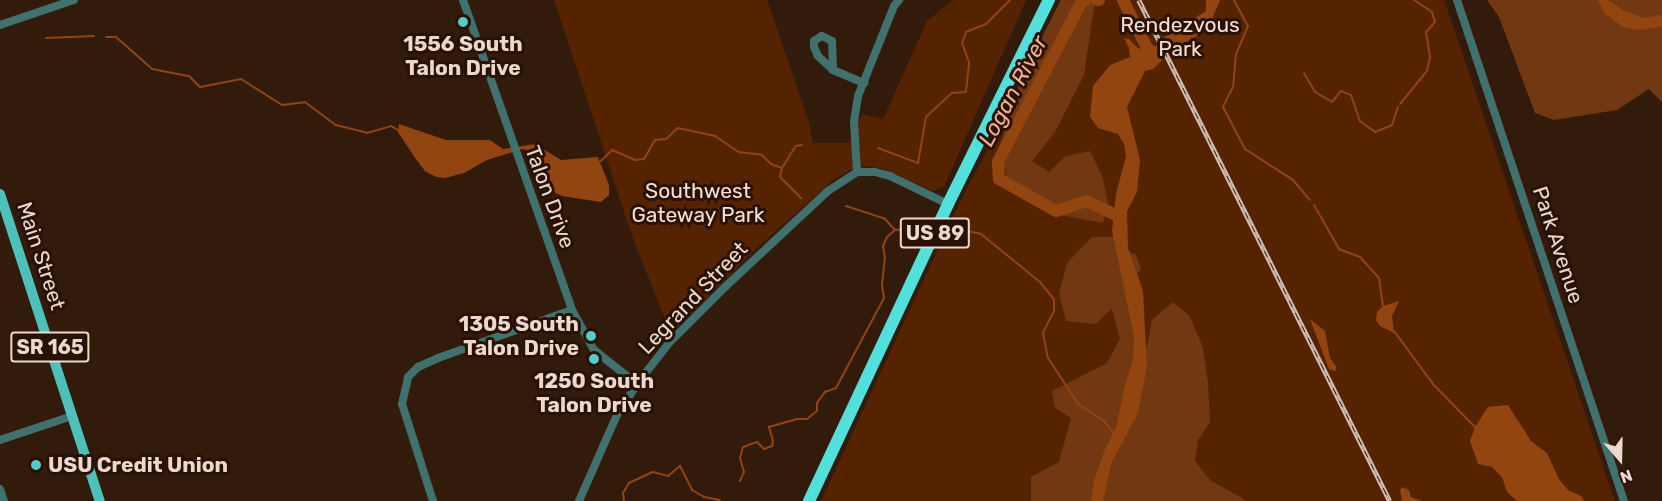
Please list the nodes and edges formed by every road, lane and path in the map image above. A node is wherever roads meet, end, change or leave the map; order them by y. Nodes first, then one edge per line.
1 (74, 0) edge
2 (463, 0) edge
3 (899, 0) edge
4 (1049, 0) edge
5 (1457, 0) edge
6 (0, 25) edge
7 (834, 51) junction
8 (818, 56) junction
9 (833, 70) junction
10 (864, 83) junction
11 (857, 172) junction
12 (0, 194) edge
13 (948, 204) junction
14 (572, 310) junction
15 (637, 384) junction
16 (72, 416) junction
17 (0, 440) edge
18 (0, 489) edge
19 (4, 501) edge
20 (100, 501) edge
21 (433, 501) edge
22 (579, 501) edge
23 (809, 501) edge
24 (1624, 501) edge

1 - 6 street
2 - 14 street, Talon Drive
3 - 10 street
4 - 13 highway, US 89
5 - 24 street, Park Avenue
7 - 8 street
7 - 8 street
7 - 9 street
8 - 9 street
9 - 10 street
10 - 11 street
11 - 13 street
11 - 15 street, Legrand Street
12 - 16 main road, Main Street / SR 165
13 - 23 highway, US 89
14 - 15 street, Talon Drive
14 - 21 street
15 - 22 street, Legrand Street
16 - 17 street
16 - 20 main road, Main Street / SR 165
18 - 19 street

